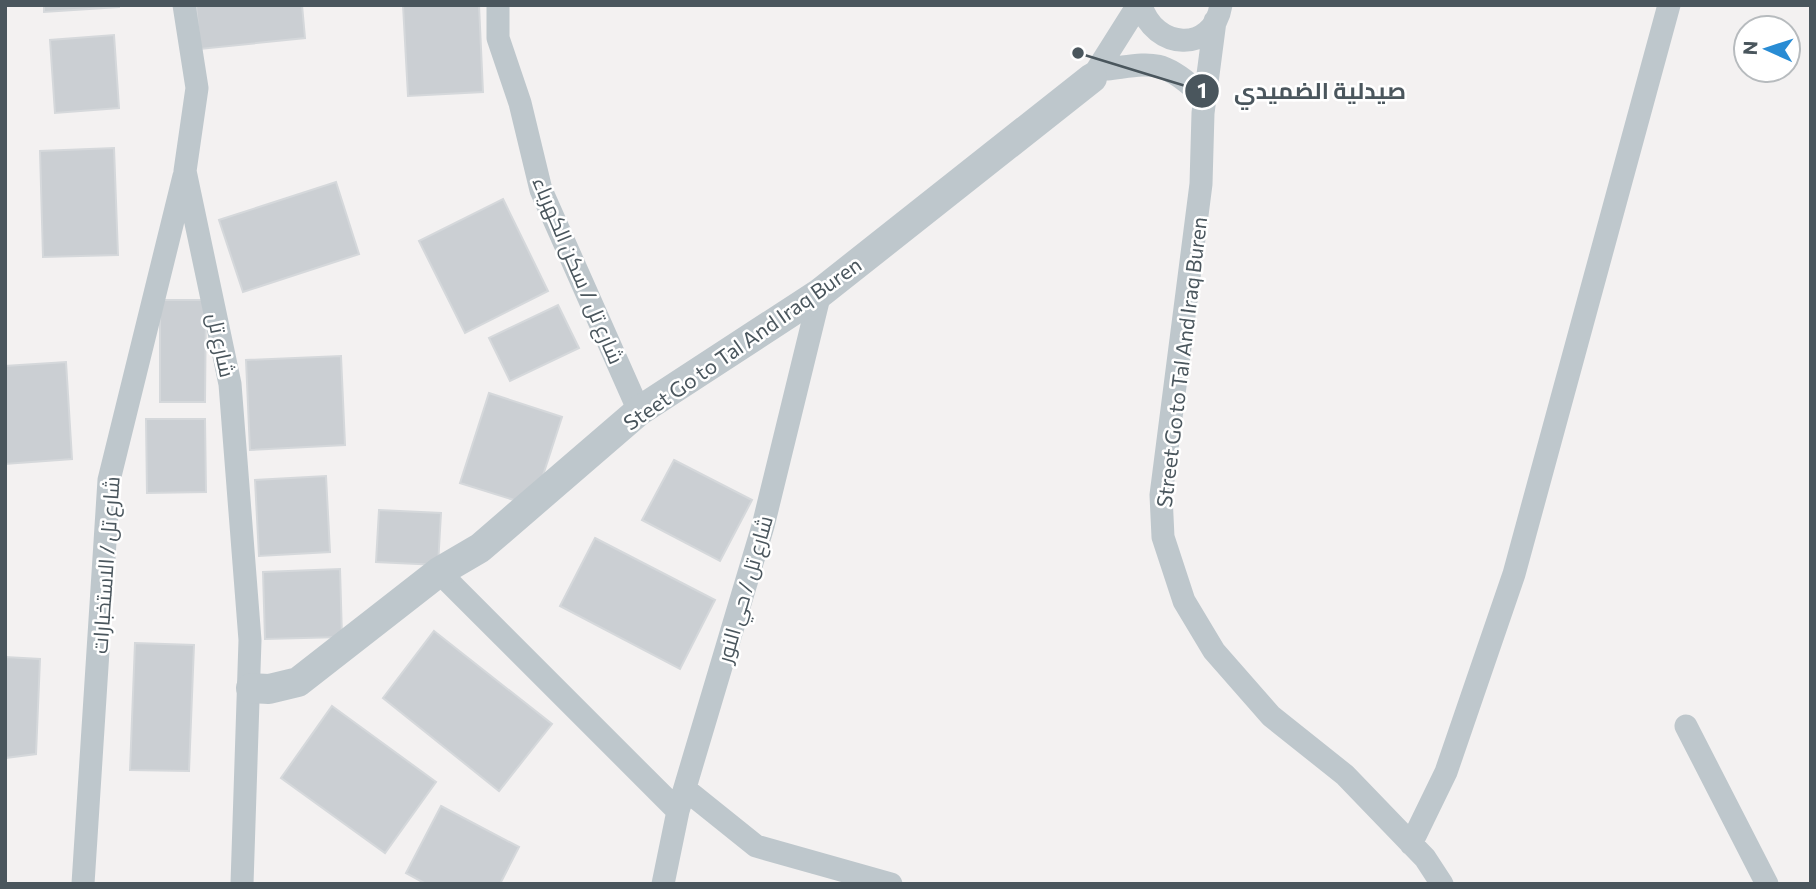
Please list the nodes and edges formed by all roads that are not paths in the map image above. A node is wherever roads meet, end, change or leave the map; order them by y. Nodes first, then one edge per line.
1 (184, 5) edge
2 (498, 5) edge
3 (1140, 5) edge
4 (1669, 5) edge
5 (1218, 13) edge
6 (1170, 38) junction
7 (1100, 73) junction
8 (1195, 89) junction
9 (1203, 113) junction
10 (185, 171) junction
11 (820, 293) junction
12 (639, 411) junction
13 (439, 572) junction
14 (251, 688) junction
15 (1686, 726) dead end
16 (682, 800) junction
17 (1411, 844) junction
18 (83, 884) edge
19 (243, 884) edge
20 (663, 884) edge
21 (891, 884) edge
22 (1442, 884) edge
23 (1767, 884) edge

1 - 10 street, شارع تل
2 - 12 street, شارع تل / سكن الكهرباء
3 - 6 street
3 - 7 street
4 - 17 street
5 - 6 street
5 - 9 street
6 - 7 street
6 - 8 street
7 - 8 street
7 - 11 street, Steet Go to Tal And Iraq Buren
8 - 9 street
9 - 17 street, Street Go to Tal And Iraq Buren
10 - 14 street, شارع تل
10 - 18 street, شارع تل / الاستخبارات
11 - 12 street, Steet Go to Tal And Iraq Buren
11 - 16 street, شارع تل / حي النور
12 - 13 street, Steet Go to Tal And Iraq Buren
13 - 14 street, Steet Go to Tal And Iraq Buren
13 - 16 street
14 - 19 street, شارع تل
15 - 23 street
16 - 20 street, شارع تل / حي النور
16 - 21 street
17 - 22 street, Street Go to Tal And Iraq Buren

